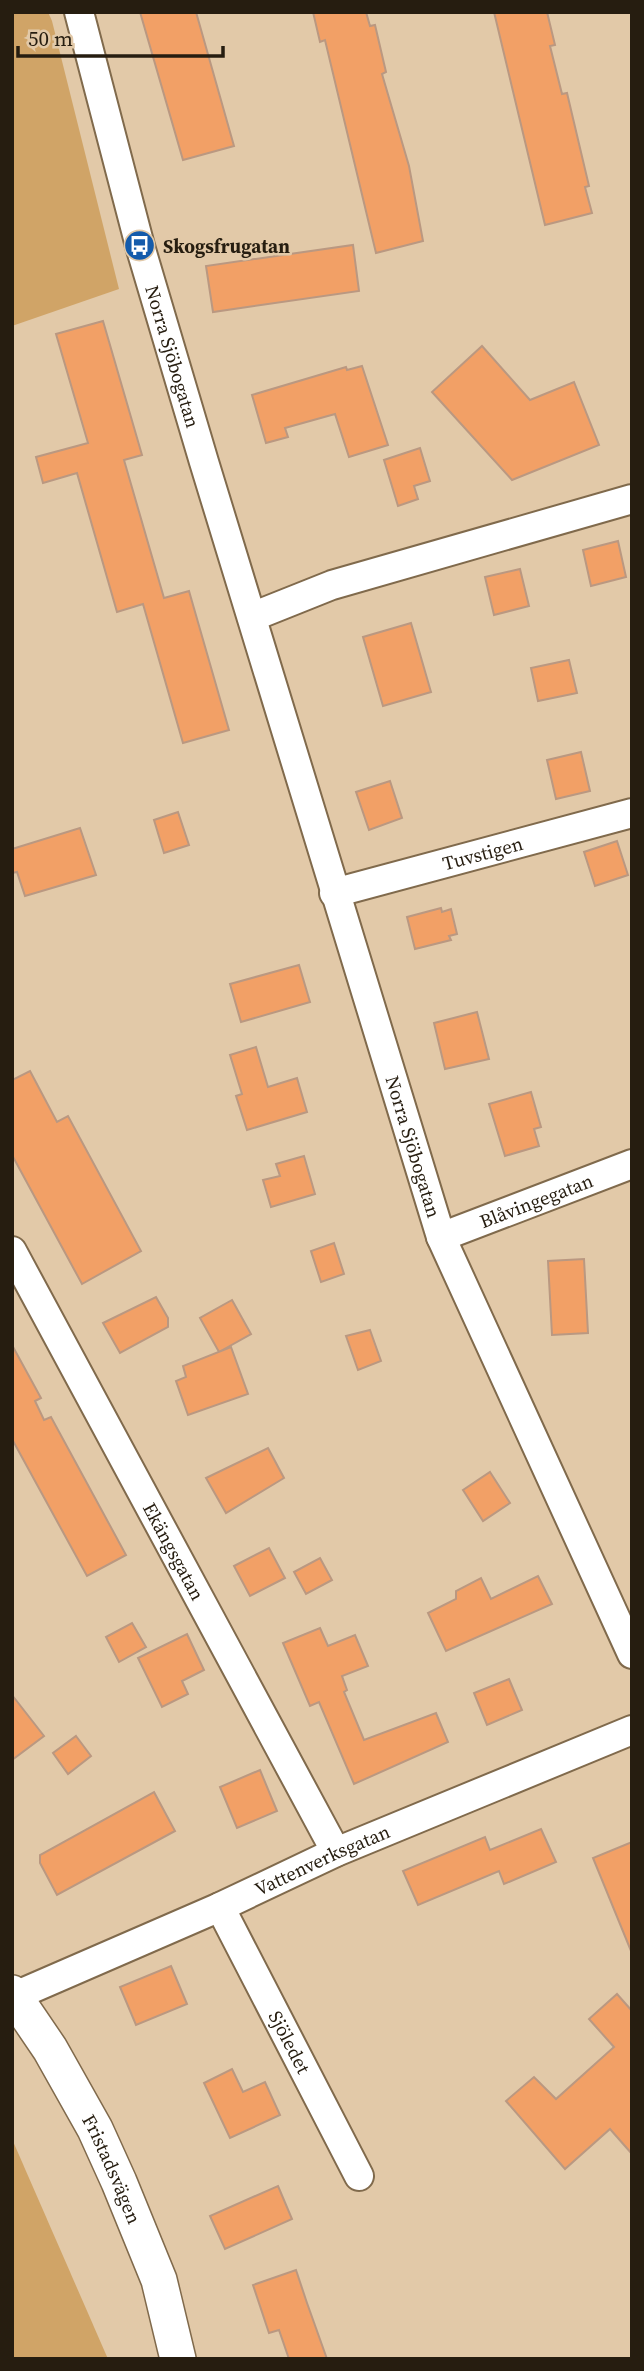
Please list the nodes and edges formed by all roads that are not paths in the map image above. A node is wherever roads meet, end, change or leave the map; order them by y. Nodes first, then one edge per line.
1 (79, 12) edge
2 (632, 499) edge
3 (252, 617) junction
4 (632, 813) edge
5 (334, 893) junction
6 (632, 1164) edge
7 (441, 1237) junction
8 (12, 1251) edge
9 (632, 1654) edge
10 (632, 1730) edge
11 (336, 1852) junction
12 (220, 1907) junction
13 (14, 1995) edge
14 (359, 2176) dead end
15 (178, 2359) edge

1 - 3 street, Norra Sjöbogatan
2 - 3 street
3 - 5 street, Norra Sjöbogatan
4 - 5 street, Tuvstigen
5 - 7 street, Norra Sjöbogatan
6 - 7 street, Blåvingegatan
7 - 9 street, Norra Sjöbogatan
8 - 11 street, Ekängsgatan
10 - 11 street, Vattenverksgatan
11 - 12 street, Vattenverksgatan
12 - 13 street, Vattenverksgatan
12 - 14 street, Sjöledet
13 - 15 street, Fristadsvägen

